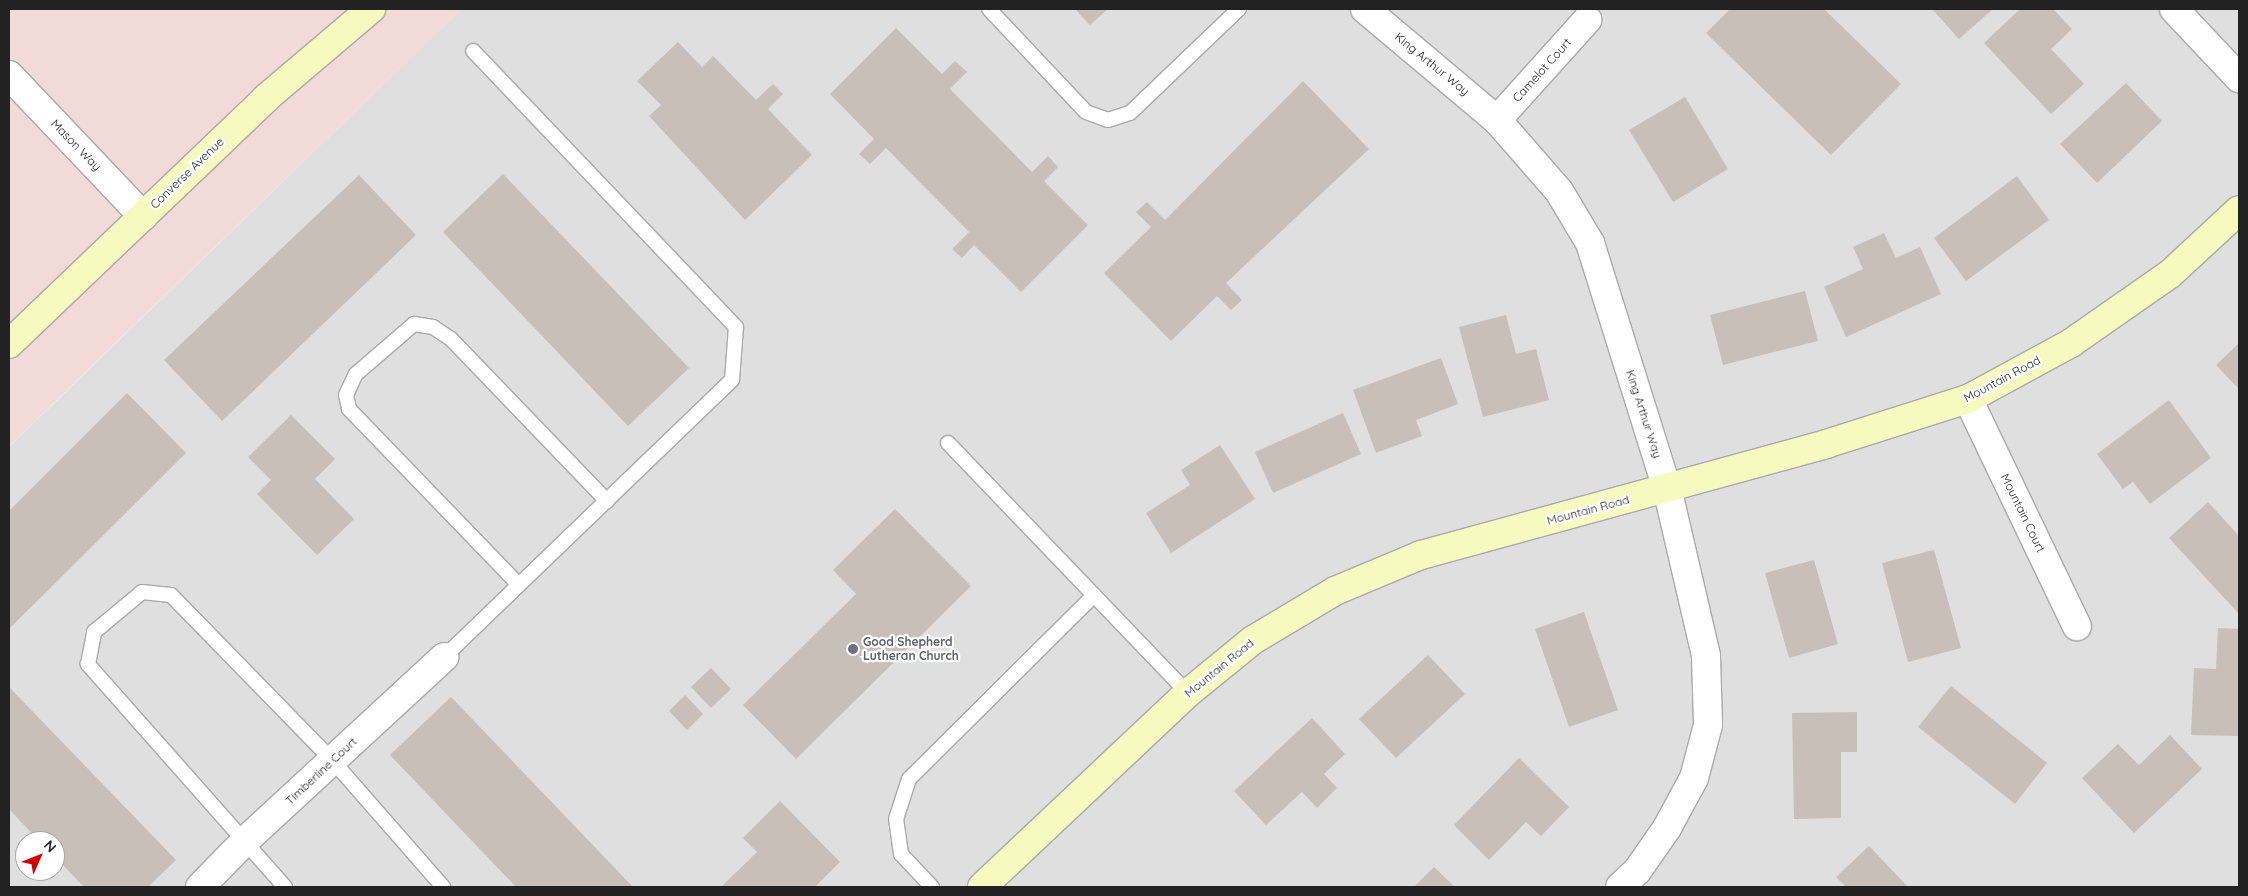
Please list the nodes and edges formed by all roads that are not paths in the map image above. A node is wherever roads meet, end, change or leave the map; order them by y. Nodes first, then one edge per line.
1 (371, 9) edge
2 (989, 9) edge
3 (1239, 9) edge
4 (1365, 9) edge
5 (2174, 9) edge
6 (1587, 20) dead end
7 (472, 51) dead end
8 (9, 75) edge
9 (2239, 78) edge
10 (1498, 120) junction
11 (2239, 210) edge
12 (142, 216) junction
13 (9, 344) edge
14 (1968, 399) junction
15 (948, 443) dead end
16 (1667, 488) junction
17 (606, 501) junction
18 (519, 585) junction
19 (1094, 595) junction
20 (2077, 626) dead end
21 (444, 657) joint
22 (1188, 693) junction
23 (332, 760) junction
24 (246, 840) junction
25 (1636, 882) edge
26 (200, 887) edge
27 (285, 887) edge
28 (443, 887) edge
29 (932, 887) edge
30 (982, 887) edge

1 - 12 street, Converse Avenue
2 - 3 lane
4 - 10 street, King Arthur Way
5 - 9 street
6 - 10 street, Camelot Court
7 - 17 lane
8 - 12 street, Mason Way
10 - 16 street, King Arthur Way
11 - 14 street, Mountain Road
12 - 13 street, Converse Avenue
14 - 16 street, Mountain Road
14 - 20 street, Mountain Court
15 - 19 lane
16 - 22 street, Mountain Road
16 - 25 street, King Arthur Way
17 - 18 lane
17 - 18 lane
18 - 21 lane
19 - 22 lane
19 - 29 lane
21 - 23 street, Timberline Court
22 - 30 street, Mountain Road
23 - 24 street, Timberline Court
23 - 24 lane
23 - 28 lane
24 - 26 street, Timberline Court
24 - 27 lane

